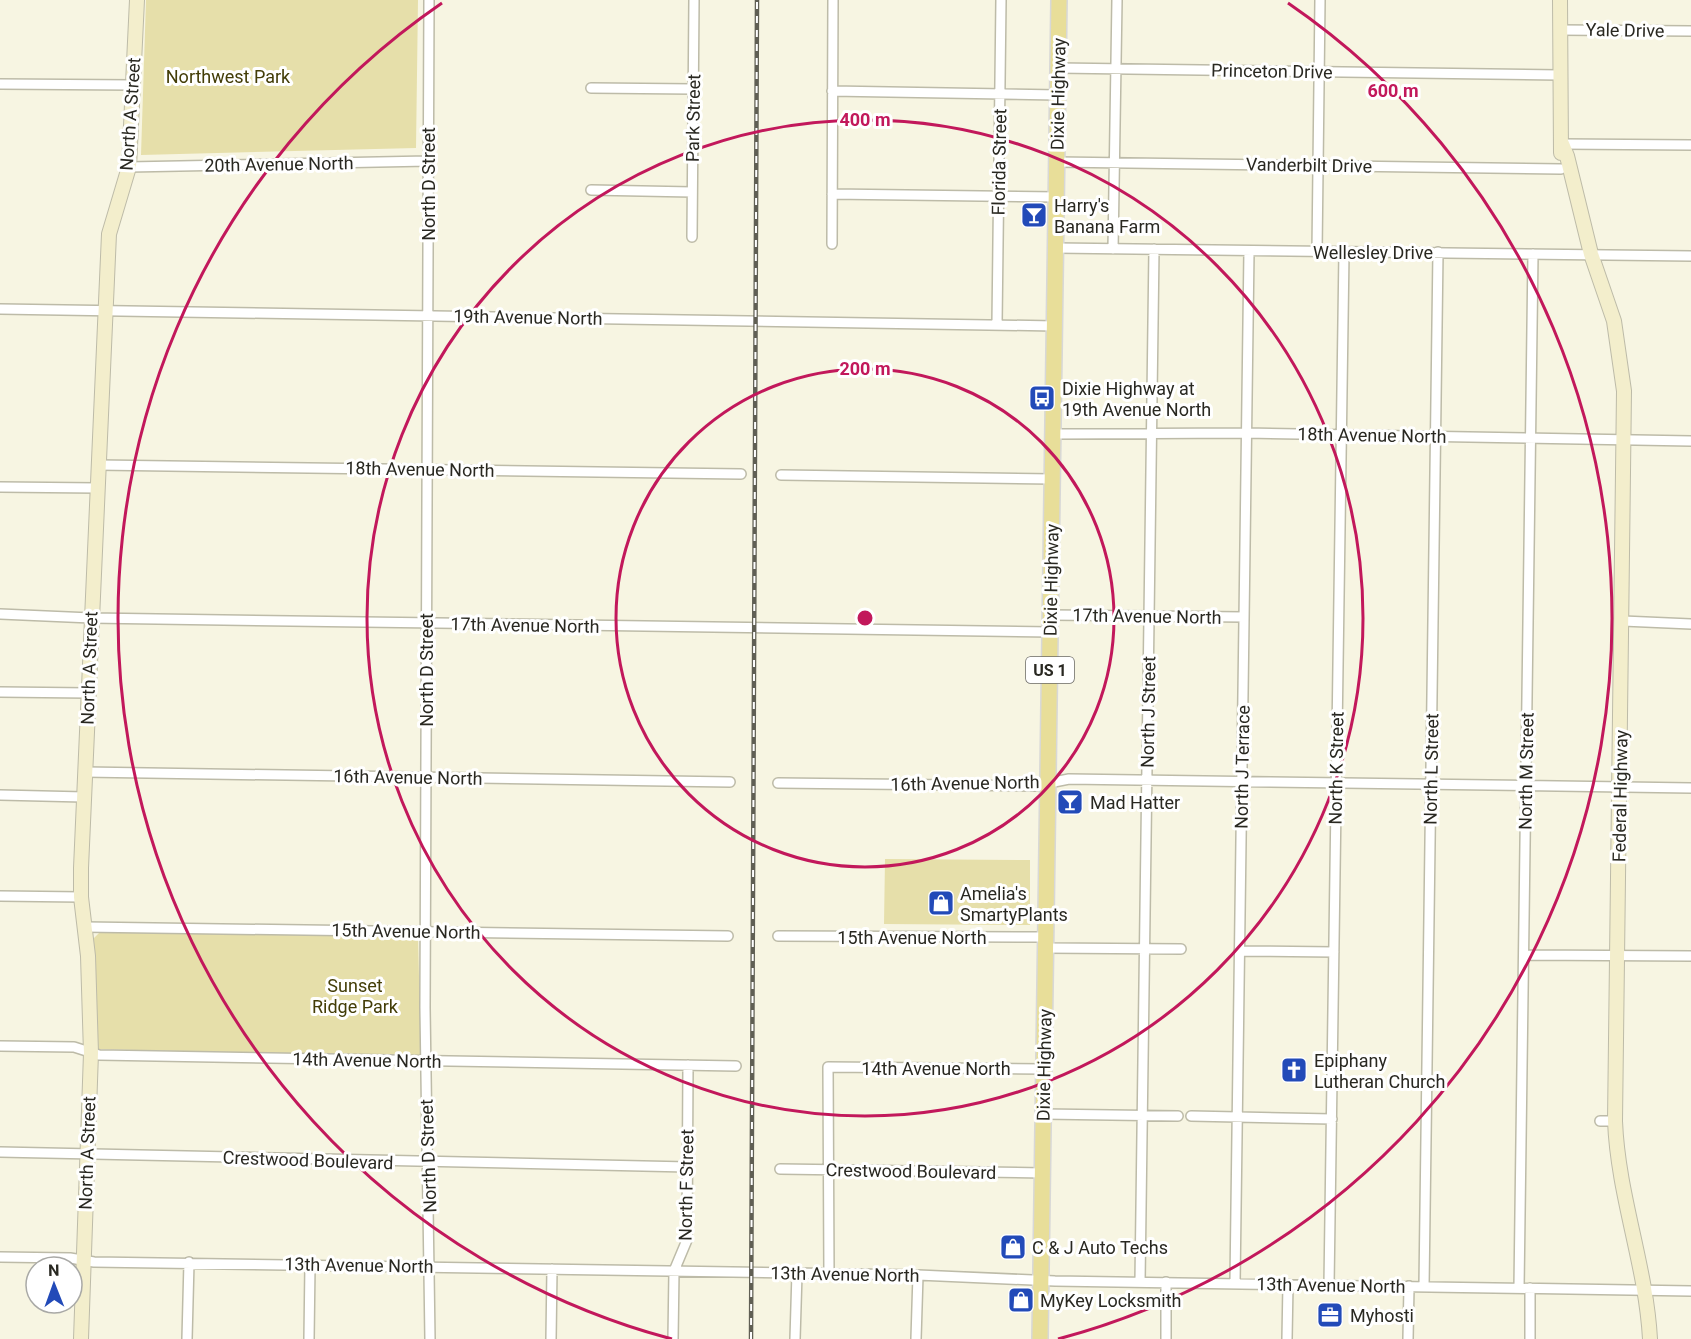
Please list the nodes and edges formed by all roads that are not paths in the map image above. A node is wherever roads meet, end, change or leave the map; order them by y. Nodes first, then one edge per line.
1 (136, 0) edge
2 (429, 0) edge
3 (694, 0) edge
4 (833, 0) edge
5 (1001, 0) edge
6 (1059, 0) edge
7 (1117, 0) edge
8 (1320, 0) edge
9 (1560, 0) edge
10 (1559, 30) junction
11 (1691, 31) edge
12 (1058, 68) junction
13 (1116, 69) junction
14 (1320, 72) junction
15 (1558, 75) junction
16 (0, 84) edge
17 (134, 85) junction
18 (591, 88) dead end
19 (693, 89) junction
20 (832, 91) junction
21 (1000, 94) junction
22 (1058, 94) junction
23 (1562, 144) junction
24 (1691, 145) edge
25 (428, 161) junction
26 (1057, 162) junction
27 (1114, 163) junction
28 (1318, 165) junction
29 (129, 167) junction
30 (1561, 169) junction
31 (591, 190) dead end
32 (692, 192) junction
33 (832, 194) junction
34 (998, 196) junction
35 (1057, 197) junction
36 (692, 237) dead end
37 (832, 244) dead end
38 (1056, 248) junction
39 (1113, 249) junction
40 (1154, 249) junction
41 (1249, 251) junction
42 (1317, 252) junction
43 (1344, 252) junction
44 (1438, 252) junction
45 (1533, 254) junction
46 (1591, 254) junction
47 (1691, 256) edge
48 (0, 309) edge
49 (105, 311) junction
50 (428, 316) junction
51 (997, 324) junction
52 (1055, 326) junction
53 (1246, 433) junction
54 (1053, 435) junction
55 (1151, 435) junction
56 (1341, 435) junction
57 (1436, 436) junction
58 (1531, 438) junction
59 (1626, 440) junction
60 (1691, 441) edge
61 (98, 465) junction
62 (427, 470) junction
63 (741, 474) dead end
64 (781, 475) dead end
65 (1052, 479) junction
66 (0, 487) edge
67 (97, 488) junction
68 (0, 614) edge
69 (1051, 615) junction
70 (1149, 615) junction
71 (1244, 617) junction
72 (91, 618) junction
73 (1623, 621) junction
74 (426, 623) junction
75 (1691, 624) edge
76 (1051, 632) junction
77 (0, 692) edge
78 (88, 693) junction
79 (85, 772) junction
80 (426, 777) junction
81 (1147, 780) junction
82 (730, 782) dead end
83 (1049, 782) junction
84 (1242, 782) junction
85 (778, 783) dead end
86 (1336, 783) junction
87 (1431, 784) junction
88 (1526, 786) junction
89 (1620, 788) junction
90 (1691, 788) edge
91 (0, 795) edge
92 (84, 797) junction
93 (0, 896) edge
94 (81, 897) junction
95 (85, 927) junction
96 (425, 931) junction
97 (728, 936) dead end
98 (778, 936) dead end
99 (1046, 943) junction
100 (1144, 949) junction
101 (1181, 950) dead end
102 (1239, 951) junction
103 (1334, 952) junction
104 (1524, 955) junction
105 (1618, 955) junction
106 (1691, 956) edge
107 (0, 1046) edge
108 (91, 1053) junction
109 (425, 1061) junction
110 (688, 1065) junction
111 (736, 1066) dead end
112 (1044, 1069) junction
113 (1044, 1114) junction
114 (1142, 1116) junction
115 (1178, 1116) dead end
116 (1191, 1116) dead end
117 (1237, 1118) junction
118 (1332, 1119) junction
119 (1600, 1121) dead end
120 (1616, 1121) junction
121 (0, 1152) edge
122 (87, 1153) junction
123 (428, 1163) junction
124 (688, 1167) junction
125 (780, 1169) dead end
126 (828, 1170) junction
127 (1043, 1173) junction
128 (83, 1255) edge
129 (0, 1257) edge
130 (24, 1258) edge
131 (84, 1261) edge
132 (189, 1262) junction
133 (310, 1264) junction
134 (431, 1267) junction
135 (552, 1269) junction
136 (674, 1271) junction
137 (797, 1273) junction
138 (829, 1273) junction
139 (918, 1275) junction
140 (1041, 1280) junction
141 (1140, 1282) junction
142 (1167, 1282) junction
143 (1235, 1283) junction
144 (1288, 1284) junction
145 (1329, 1285) junction
146 (1409, 1286) junction
147 (1424, 1286) junction
148 (1519, 1288) junction
149 (1530, 1288) junction
150 (1644, 1290) junction
151 (1691, 1291) edge
152 (82, 1315) edge
153 (81, 1339) edge
154 (187, 1339) edge
155 (309, 1339) edge
156 (430, 1339) edge
157 (551, 1339) edge
158 (673, 1339) edge
159 (795, 1339) edge
160 (916, 1339) edge
161 (1040, 1339) edge
162 (1166, 1339) edge
163 (1287, 1339) edge
164 (1408, 1339) edge
165 (1530, 1339) edge
166 (1650, 1339) edge

1 - 17 main road, North A Street
2 - 25 street, North D Street
3 - 19 street, Park Street
4 - 20 street
5 - 21 street, Florida Street
6 - 12 main road, Dixie Highway / US 1
7 - 13 street
8 - 14 street
9 - 10 main road, Federal Highway
10 - 11 street, Yale Drive
10 - 15 main road, Federal Highway
12 - 13 street, Princeton Drive
12 - 22 main road, Dixie Highway / US 1
13 - 14 street, Princeton Drive
13 - 27 street
14 - 15 street, Princeton Drive
14 - 28 street
15 - 23 main road, Federal Highway
16 - 17 street
17 - 29 main road, North A Street
18 - 19 street
19 - 32 street, Park Street
20 - 21 street
20 - 33 street
21 - 22 street
21 - 34 street, Florida Street
22 - 26 main road, Dixie Highway / US 1
23 - 24 street
23 - 30 main road, Federal Highway
23 - 46 main road, Federal Highway
25 - 29 street, 20th Avenue North
25 - 50 street, North D Street
26 - 27 street, Vanderbilt Drive
26 - 35 main road, Dixie Highway / US 1
27 - 28 street, Vanderbilt Drive
27 - 39 street
28 - 30 street, Vanderbilt Drive
28 - 42 street
29 - 49 main road, North A Street
30 - 46 main road, Federal Highway
31 - 32 street
32 - 36 street, Park Street
33 - 34 street
33 - 37 street
34 - 35 street
34 - 51 street, Florida Street
35 - 38 main road, Dixie Highway / US 1
38 - 39 street, Wellesley Drive
38 - 52 main road, Dixie Highway / US 1
39 - 40 street, Wellesley Drive
40 - 41 street, Wellesley Drive
40 - 55 street, North J Street
41 - 42 street, Wellesley Drive
41 - 53 street, North J Terrace
42 - 43 street, Wellesley Drive
43 - 44 street, Wellesley Drive
43 - 56 street, North K Street
44 - 45 street, Wellesley Drive
44 - 57 street, North L Street
45 - 46 street, Wellesley Drive
45 - 58 street, North M Street
46 - 47 street, Wellesley Drive
46 - 59 main road, Federal Highway
48 - 49 street, 19th Avenue North
49 - 50 street, 19th Avenue North
49 - 61 main road, North A Street
50 - 51 street, 19th Avenue North
50 - 62 street, North D Street
51 - 52 street, 19th Avenue North
52 - 54 main road, Dixie Highway / US 1
53 - 55 street, 18th Avenue North
53 - 56 street, 18th Avenue North
53 - 71 street, North J Terrace
54 - 55 street, 18th Avenue North
54 - 65 main road, Dixie Highway / US 1
55 - 70 street, North J Street
56 - 57 street, 18th Avenue North
56 - 86 street, North K Street
57 - 58 street, 18th Avenue North
57 - 87 street, North L Street
58 - 59 street, 18th Avenue North
58 - 88 street, North M Street
59 - 60 street, 18th Avenue North
59 - 73 main road, Federal Highway
61 - 62 street, 18th Avenue North
61 - 67 main road, North A Street
62 - 63 street, 18th Avenue North
62 - 74 street, North D Street
64 - 65 street
65 - 69 main road, Dixie Highway / US 1
66 - 67 street
67 - 72 main road, North A Street
68 - 72 street, 17th Avenue North
69 - 70 street, 17th Avenue North
69 - 76 main road, Dixie Highway / US 1
70 - 71 street, 17th Avenue North
70 - 81 street, North J Street
71 - 84 street, North J Terrace
72 - 74 street, 17th Avenue North
72 - 78 main road, North A Street
73 - 75 street
73 - 89 main road, Federal Highway
74 - 76 street, 17th Avenue North
74 - 80 street, North D Street
76 - 83 main road, Dixie Highway / US 1
77 - 78 street
78 - 79 main road, North A Street
79 - 80 street, 16th Avenue North
79 - 92 main road, North A Street
80 - 82 street, 16th Avenue North
80 - 96 street, North D Street
81 - 83 street, 16th Avenue North
81 - 84 street, 16th Avenue North
81 - 100 street, North J Street
83 - 85 street, 16th Avenue North
83 - 99 main road, Dixie Highway / US 1
84 - 86 street, 16th Avenue North
84 - 102 street, North J Terrace
86 - 87 street, 16th Avenue North
86 - 103 street, North K Street
87 - 88 street, 16th Avenue North
87 - 147 street, North L Street
88 - 89 street, 16th Avenue North
88 - 104 street, North M Street
89 - 90 street, 16th Avenue North
89 - 105 main road, Federal Highway
91 - 92 street
92 - 94 main road, North A Street
93 - 94 street
94 - 95 main road, North A Street
95 - 96 street, 15th Avenue North
95 - 108 main road, North A Street
96 - 97 street, 15th Avenue North
96 - 109 street, North D Street
98 - 99 street, 15th Avenue North
99 - 100 street, 15th Avenue North
99 - 112 main road, Dixie Highway / US 1
100 - 101 street, 15th Avenue North
100 - 114 street, North J Street
102 - 103 street
102 - 117 street, North J Terrace
103 - 118 street, North K Street
104 - 105 street
104 - 148 street, North M Street
105 - 106 street
105 - 120 main road, Federal Highway
107 - 108 street, 14th Avenue North
108 - 109 street, 14th Avenue North
108 - 122 main road, North A Street
109 - 110 street, 14th Avenue North
109 - 123 street, North D Street
110 - 111 street, 14th Avenue North
110 - 124 street, North F Street
112 - 113 main road, Dixie Highway / US 1
112 - 126 street, 14th Avenue North
113 - 114 street
113 - 127 main road, Dixie Highway / US 1
114 - 115 street
114 - 141 street, North J Street
116 - 117 street
117 - 118 street
117 - 143 street, North J Terrace
118 - 145 street, North K Street
119 - 120 street
120 - 150 main road, Federal Highway
121 - 122 street, Crestwood Boulevard
122 - 123 street, Crestwood Boulevard
122 - 128 main road, North A Street
123 - 124 street, Crestwood Boulevard
123 - 134 street, North D Street
124 - 136 street, North F Street
125 - 126 street, Crestwood Boulevard
126 - 127 street, Crestwood Boulevard
126 - 138 street
127 - 140 main road, Dixie Highway / US 1
129 - 130 street, 13th Avenue North
131 - 132 street, 13th Avenue North
132 - 133 street, 13th Avenue North
132 - 154 street
133 - 134 street, 13th Avenue North
133 - 155 street
134 - 135 street, 13th Avenue North
134 - 156 street, North D Street
135 - 136 street, 13th Avenue North
135 - 157 street
136 - 137 street, 13th Avenue North
136 - 158 street, North F Street
137 - 138 street, 13th Avenue North
137 - 159 street
138 - 139 street, 13th Avenue North
139 - 140 street, 13th Avenue North
139 - 160 street
140 - 141 street, 13th Avenue North
140 - 161 main road, Dixie Highway / US 1
141 - 142 street, 13th Avenue North
142 - 143 street, 13th Avenue North
142 - 162 street
143 - 144 street, 13th Avenue North
144 - 145 street, 13th Avenue North
144 - 163 street
145 - 146 street, 13th Avenue North
146 - 147 street, 13th Avenue North
146 - 164 street
147 - 148 street, 13th Avenue North
148 - 149 street, 13th Avenue North
149 - 150 street, 13th Avenue North
149 - 165 street
150 - 151 street, 13th Avenue North
150 - 166 main road, Federal Highway
152 - 153 main road, North A Street

